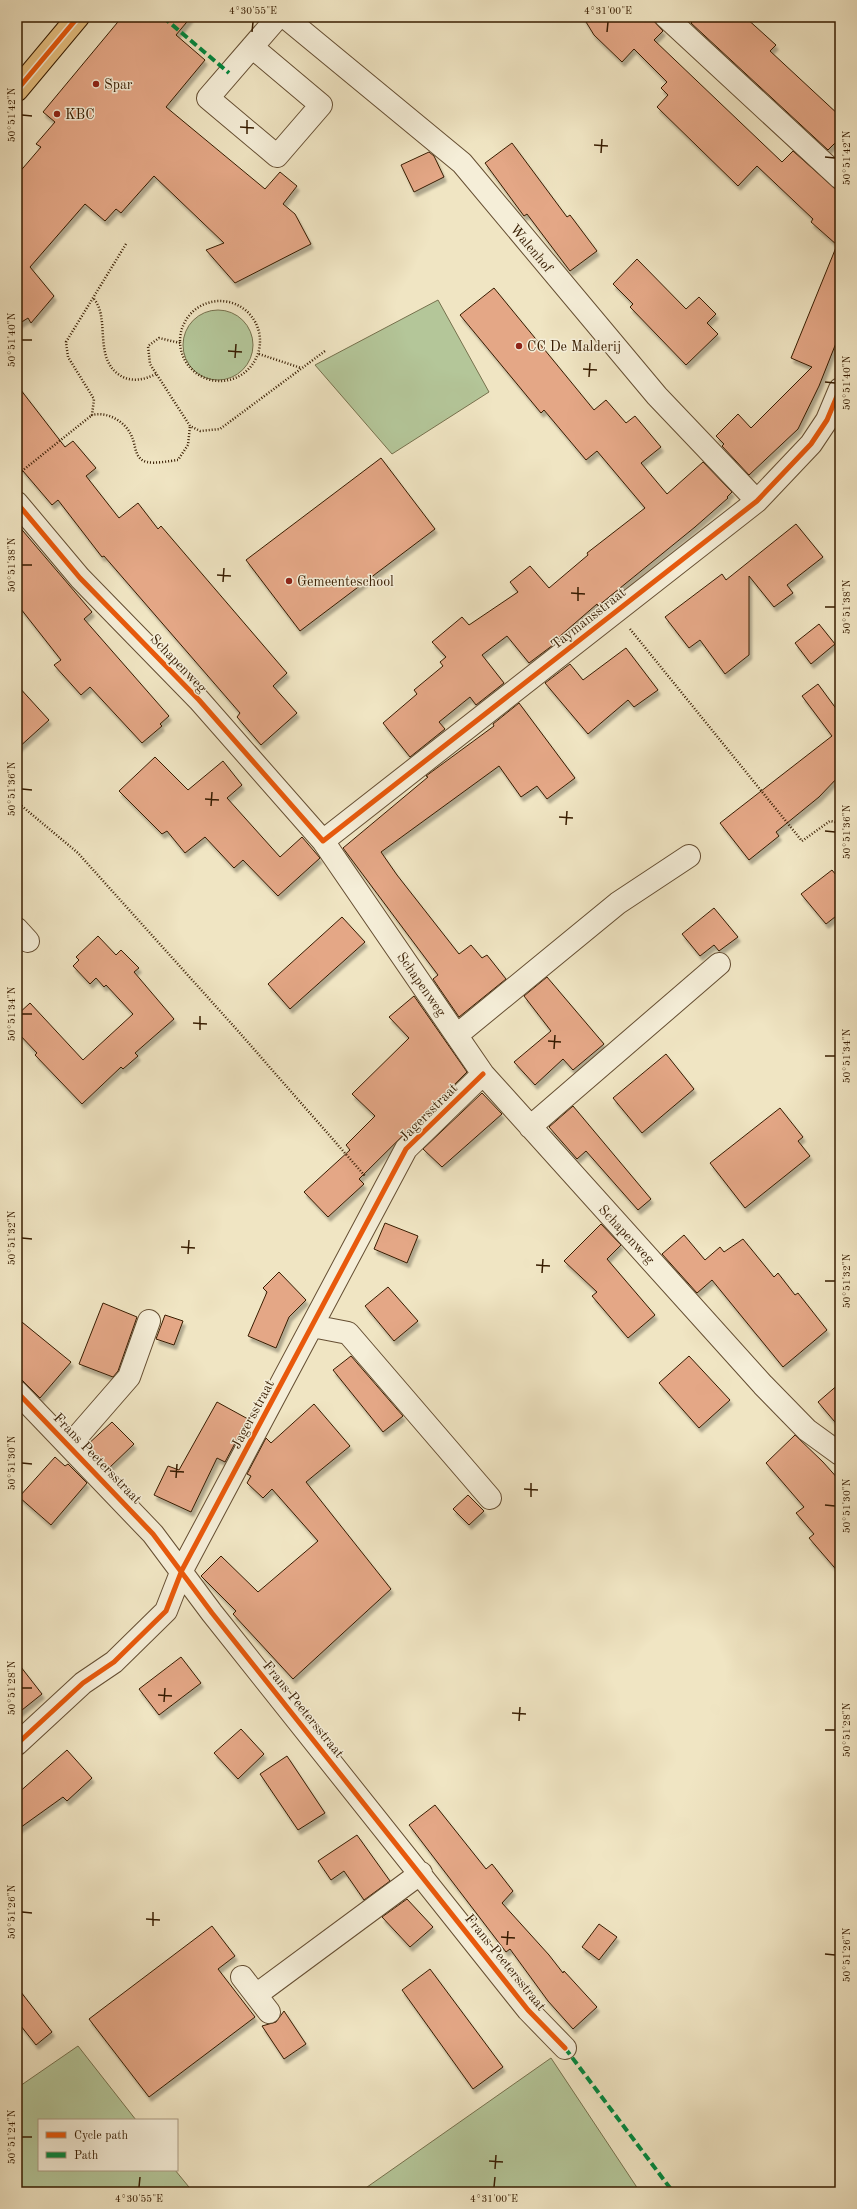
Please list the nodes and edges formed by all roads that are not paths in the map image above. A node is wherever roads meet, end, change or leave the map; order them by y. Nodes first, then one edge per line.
1 (78, 17) edge
2 (278, 17) edge
3 (285, 17) edge
4 (666, 17) edge
5 (252, 47) junction
6 (17, 90) edge
7 (840, 178) edge
8 (840, 389) edge
9 (757, 501) junction
10 (17, 503) edge
11 (323, 841) junction
12 (690, 856) dead end
13 (719, 964) dead end
14 (457, 1035) junction
15 (483, 1074) junction
16 (530, 1127) junction
17 (149, 1321) dead end
18 (312, 1326) junction
19 (20, 1402) edge
20 (69, 1446) junction
21 (840, 1454) edge
22 (490, 1498) dead end
23 (182, 1570) junction
24 (17, 1744) edge
25 (421, 1873) junction
26 (242, 1977) dead end
27 (565, 2048) dead end

1 - 6 main road
2 - 5 street
3 - 9 street, Walenhof
4 - 7 street
5 - 5 street
8 - 9 street, Taymansstraat
9 - 11 street, Taymansstraat
10 - 11 street, Schapenweg
11 - 14 street, Schapenweg
12 - 14 street
13 - 16 street
14 - 15 street, Schapenweg
15 - 16 street, Schapenweg
15 - 18 street, Jagersstraat
16 - 21 street, Schapenweg
17 - 20 street
18 - 22 street
18 - 23 street, Jagersstraat
19 - 20 street, Frans Peetersstraat
20 - 23 street, Frans Peetersstraat
23 - 24 street, Jagersstraat
23 - 25 street, Frans Peetersstraat
25 - 26 street
25 - 27 street, Frans Peetersstraat

